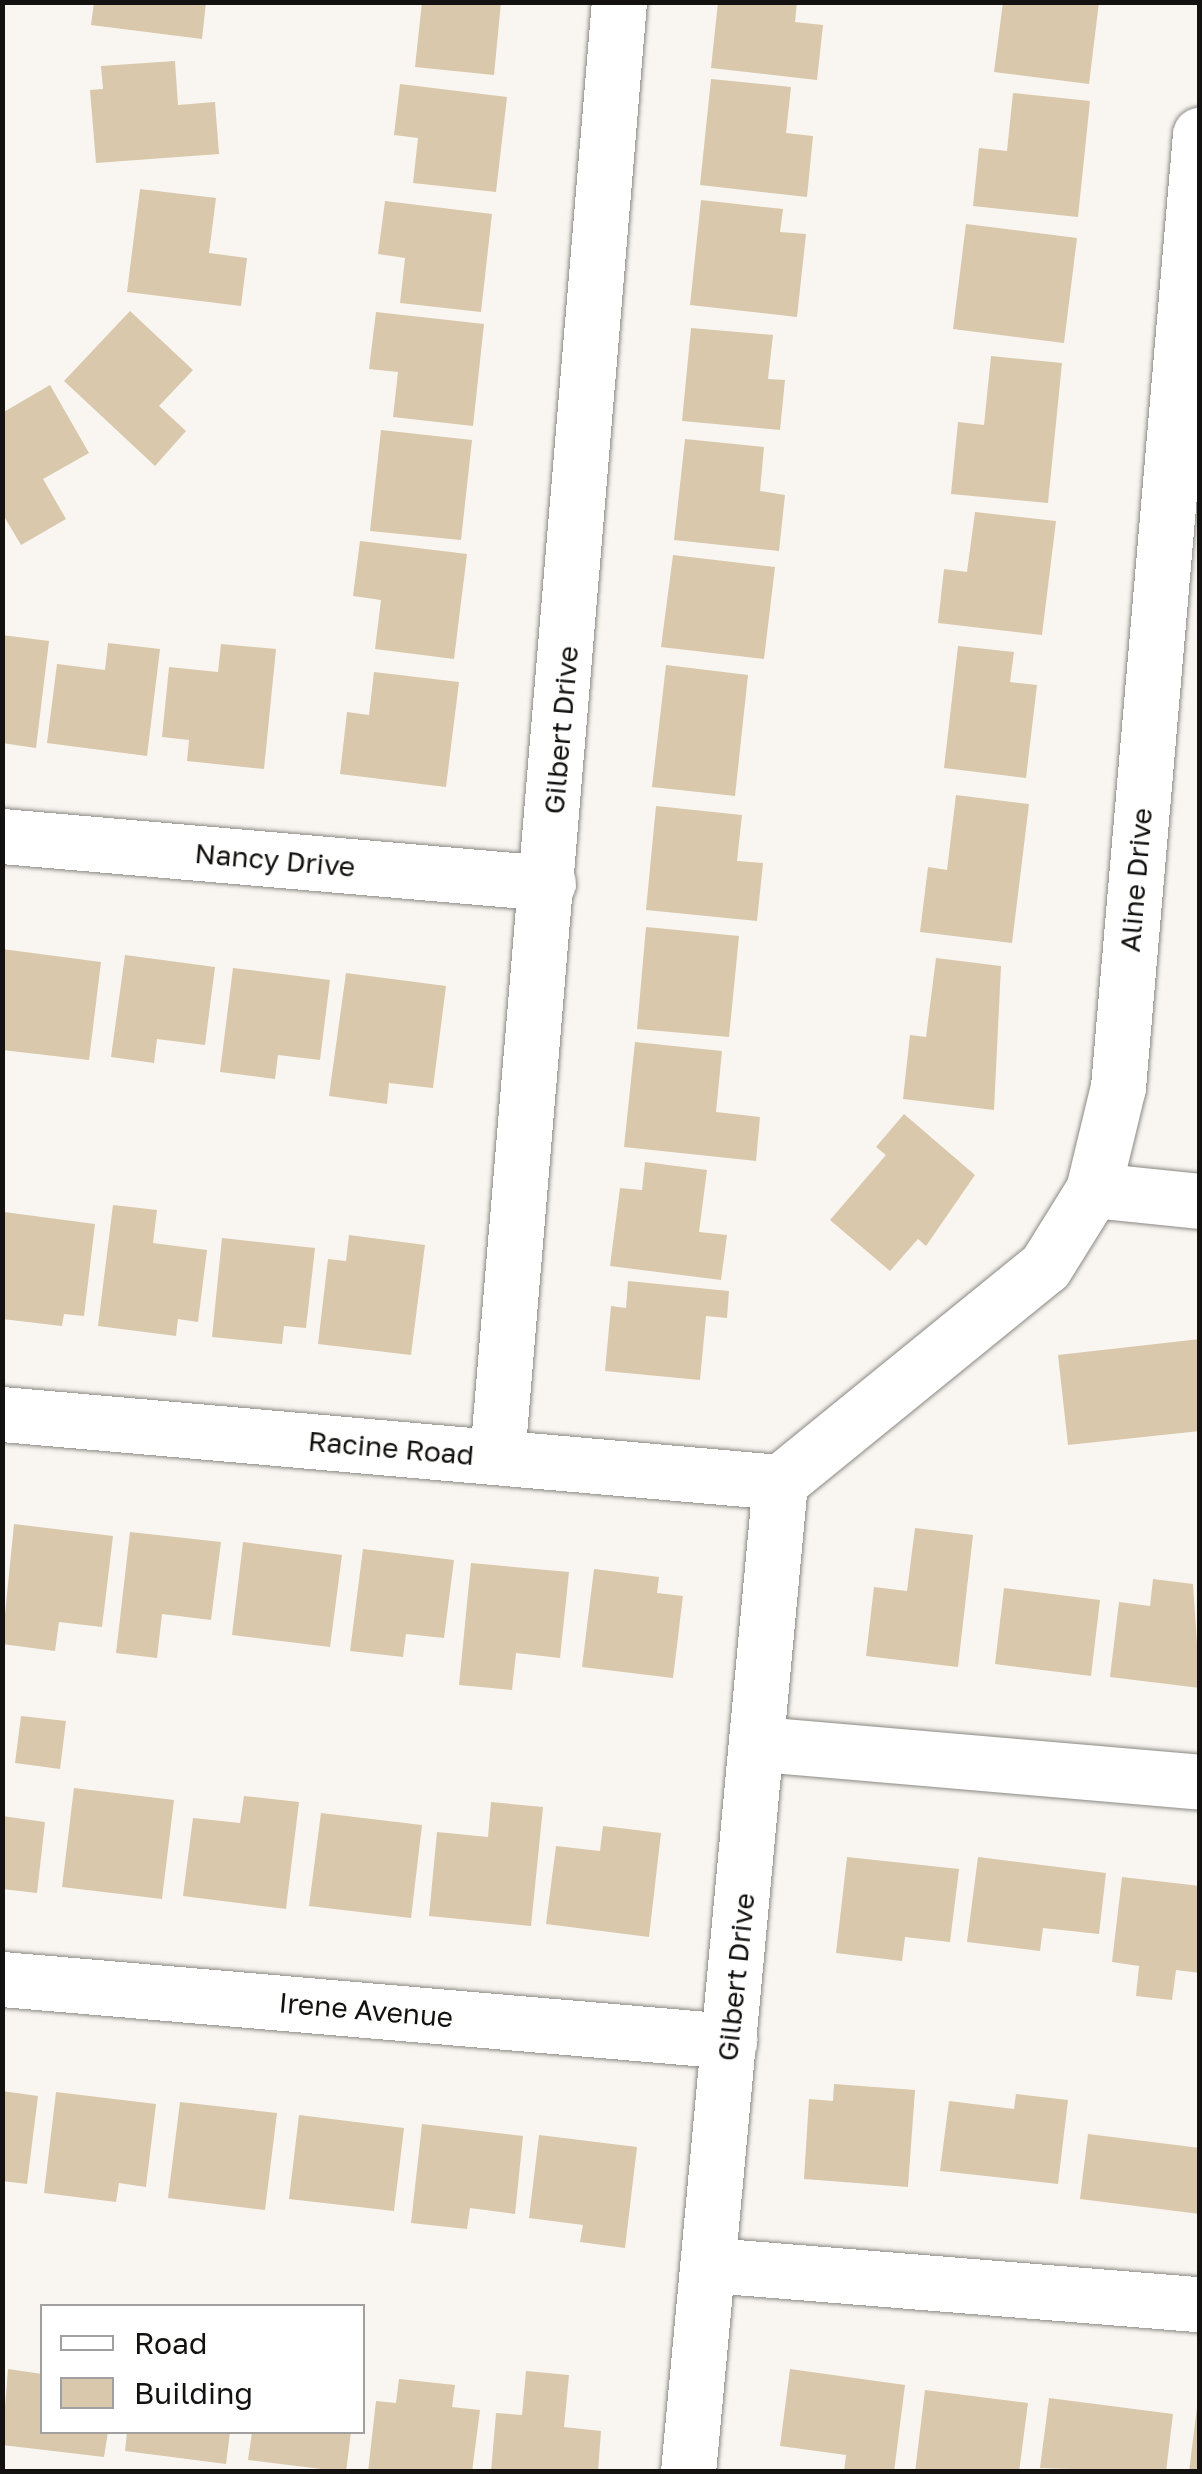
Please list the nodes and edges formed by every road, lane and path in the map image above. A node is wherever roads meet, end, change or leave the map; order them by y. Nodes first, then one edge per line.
1 (619, 2) edge
2 (1200, 135) edge
3 (1177, 645) edge
4 (2, 836) edge
5 (548, 883) junction
6 (1093, 1190) junction
7 (1200, 1201) edge
8 (2, 1414) edge
9 (497, 1458) junction
10 (780, 1482) junction
11 (760, 1744) junction
12 (1200, 1782) edge
13 (2, 1979) edge
14 (730, 2041) junction
15 (711, 2265) junction
16 (1200, 2304) edge
17 (688, 2472) edge

1 - 5 street, Gilbert Drive
2 - 3 street, Aline Drive
3 - 6 street, Aline Drive
4 - 5 street, Nancy Drive
5 - 9 street, Gilbert Drive
6 - 7 street
6 - 10 street, Aline Drive
8 - 9 street, Racine Road
9 - 10 street, Racine Road
10 - 11 street, Gilbert Drive
11 - 12 street
11 - 14 street, Gilbert Drive
13 - 14 street, Irene Avenue
14 - 15 street, Gilbert Drive
15 - 16 street
15 - 17 street, Gilbert Drive

